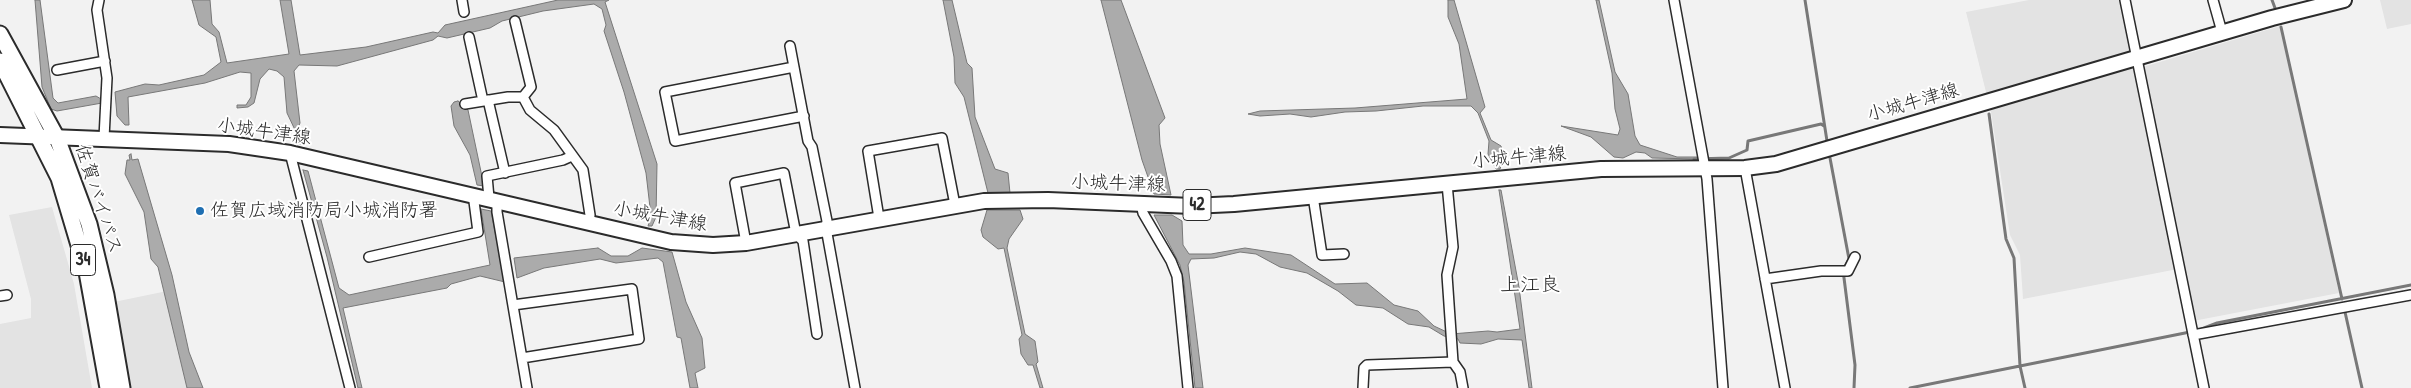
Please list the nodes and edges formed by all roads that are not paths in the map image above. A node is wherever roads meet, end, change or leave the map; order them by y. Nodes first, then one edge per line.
1 (99, 0) edge
2 (462, 0) edge
3 (1674, 0) edge
4 (2125, 0) edge
5 (2213, 0) edge
6 (2338, 1) edge
7 (464, 12) dead end
8 (515, 21) dead end
9 (2222, 32) junction
10 (0, 34) edge
11 (469, 37) dead end
12 (790, 46) dead end
13 (2137, 58) junction
14 (105, 61) junction
15 (0, 62) edge
16 (794, 67) junction
17 (56, 70) dead end
18 (523, 97) junction
19 (485, 100) junction
20 (464, 104) dead end
21 (804, 116) junction
22 (0, 135) edge
23 (40, 138) junction
24 (57, 138) junction
25 (104, 138) junction
26 (290, 153) junction
27 (572, 156) junction
28 (1704, 161) junction
29 (1745, 168) junction
30 (505, 172) junction
31 (1447, 184) junction
32 (473, 194) junction
33 (1313, 196) junction
34 (493, 199) junction
35 (1141, 204) junction
36 (955, 205) junction
37 (879, 218) junction
38 (589, 222) junction
39 (826, 228) junction
40 (796, 234) junction
41 (746, 243) junction
42 (1344, 254) dead end
43 (370, 257) dead end
44 (1855, 258) dead end
45 (1765, 279) junction
46 (2411, 295) edge
47 (513, 306) junction
48 (2192, 331) junction
49 (817, 334) dead end
50 (522, 358) junction
51 (1453, 362) junction
52 (108, 388) edge
53 (122, 388) edge
54 (350, 388) edge
55 (527, 388) edge
56 (855, 388) edge
57 (1188, 388) edge
58 (1363, 388) edge
59 (1463, 388) edge
60 (1723, 388) edge
61 (1785, 388) edge
62 (2204, 388) edge

1 - 14 street
2 - 7 street
3 - 28 street
4 - 13 street
5 - 9 street
6 - 9 main road, 小城牛津線 / 42
8 - 18 street
9 - 13 main road, 小城牛津線 / 42
10 - 24 highway, 佐賀バイパス / 34
11 - 19 street
12 - 16 street
13 - 29 main road, 小城牛津線 / 42
13 - 48 street
14 - 17 street
14 - 25 street
15 - 23 highway, 佐賀バイパス / 34
16 - 21 street
16 - 21 street
18 - 19 street
18 - 27 street
19 - 20 street
19 - 30 street
21 - 39 street
22 - 23 main road, 小城牛津線 / 42
23 - 24 main road, 小城牛津線 / 42
23 - 52 highway, 佐賀バイパス / 34
24 - 25 main road, 小城牛津線 / 42
24 - 53 highway, 佐賀バイパス / 34
25 - 26 main road, 小城牛津線 / 42
26 - 32 main road, 小城牛津線 / 42
26 - 54 street
27 - 30 street
27 - 38 street
28 - 29 main road, 小城牛津線 / 42
28 - 31 main road, 小城牛津線 / 42
28 - 60 street
29 - 45 street
30 - 34 street
31 - 33 main road, 小城牛津線 / 42
31 - 51 street
32 - 34 main road, 小城牛津線 / 42
32 - 43 street
33 - 35 main road, 小城牛津線 / 42
33 - 42 street
34 - 38 main road, 小城牛津線 / 42
34 - 47 street
35 - 36 main road, 小城牛津線 / 42
35 - 57 street
36 - 37 main road, 小城牛津線 / 42
36 - 37 street
37 - 39 main road, 小城牛津線 / 42
38 - 41 main road, 小城牛津線 / 42
39 - 40 main road, 小城牛津線 / 42
39 - 56 street
40 - 41 main road, 小城牛津線 / 42
40 - 41 street
40 - 49 street
44 - 45 street
45 - 61 street
46 - 48 street
47 - 50 street
47 - 50 street
48 - 62 street
50 - 55 street
51 - 58 street
51 - 59 street

